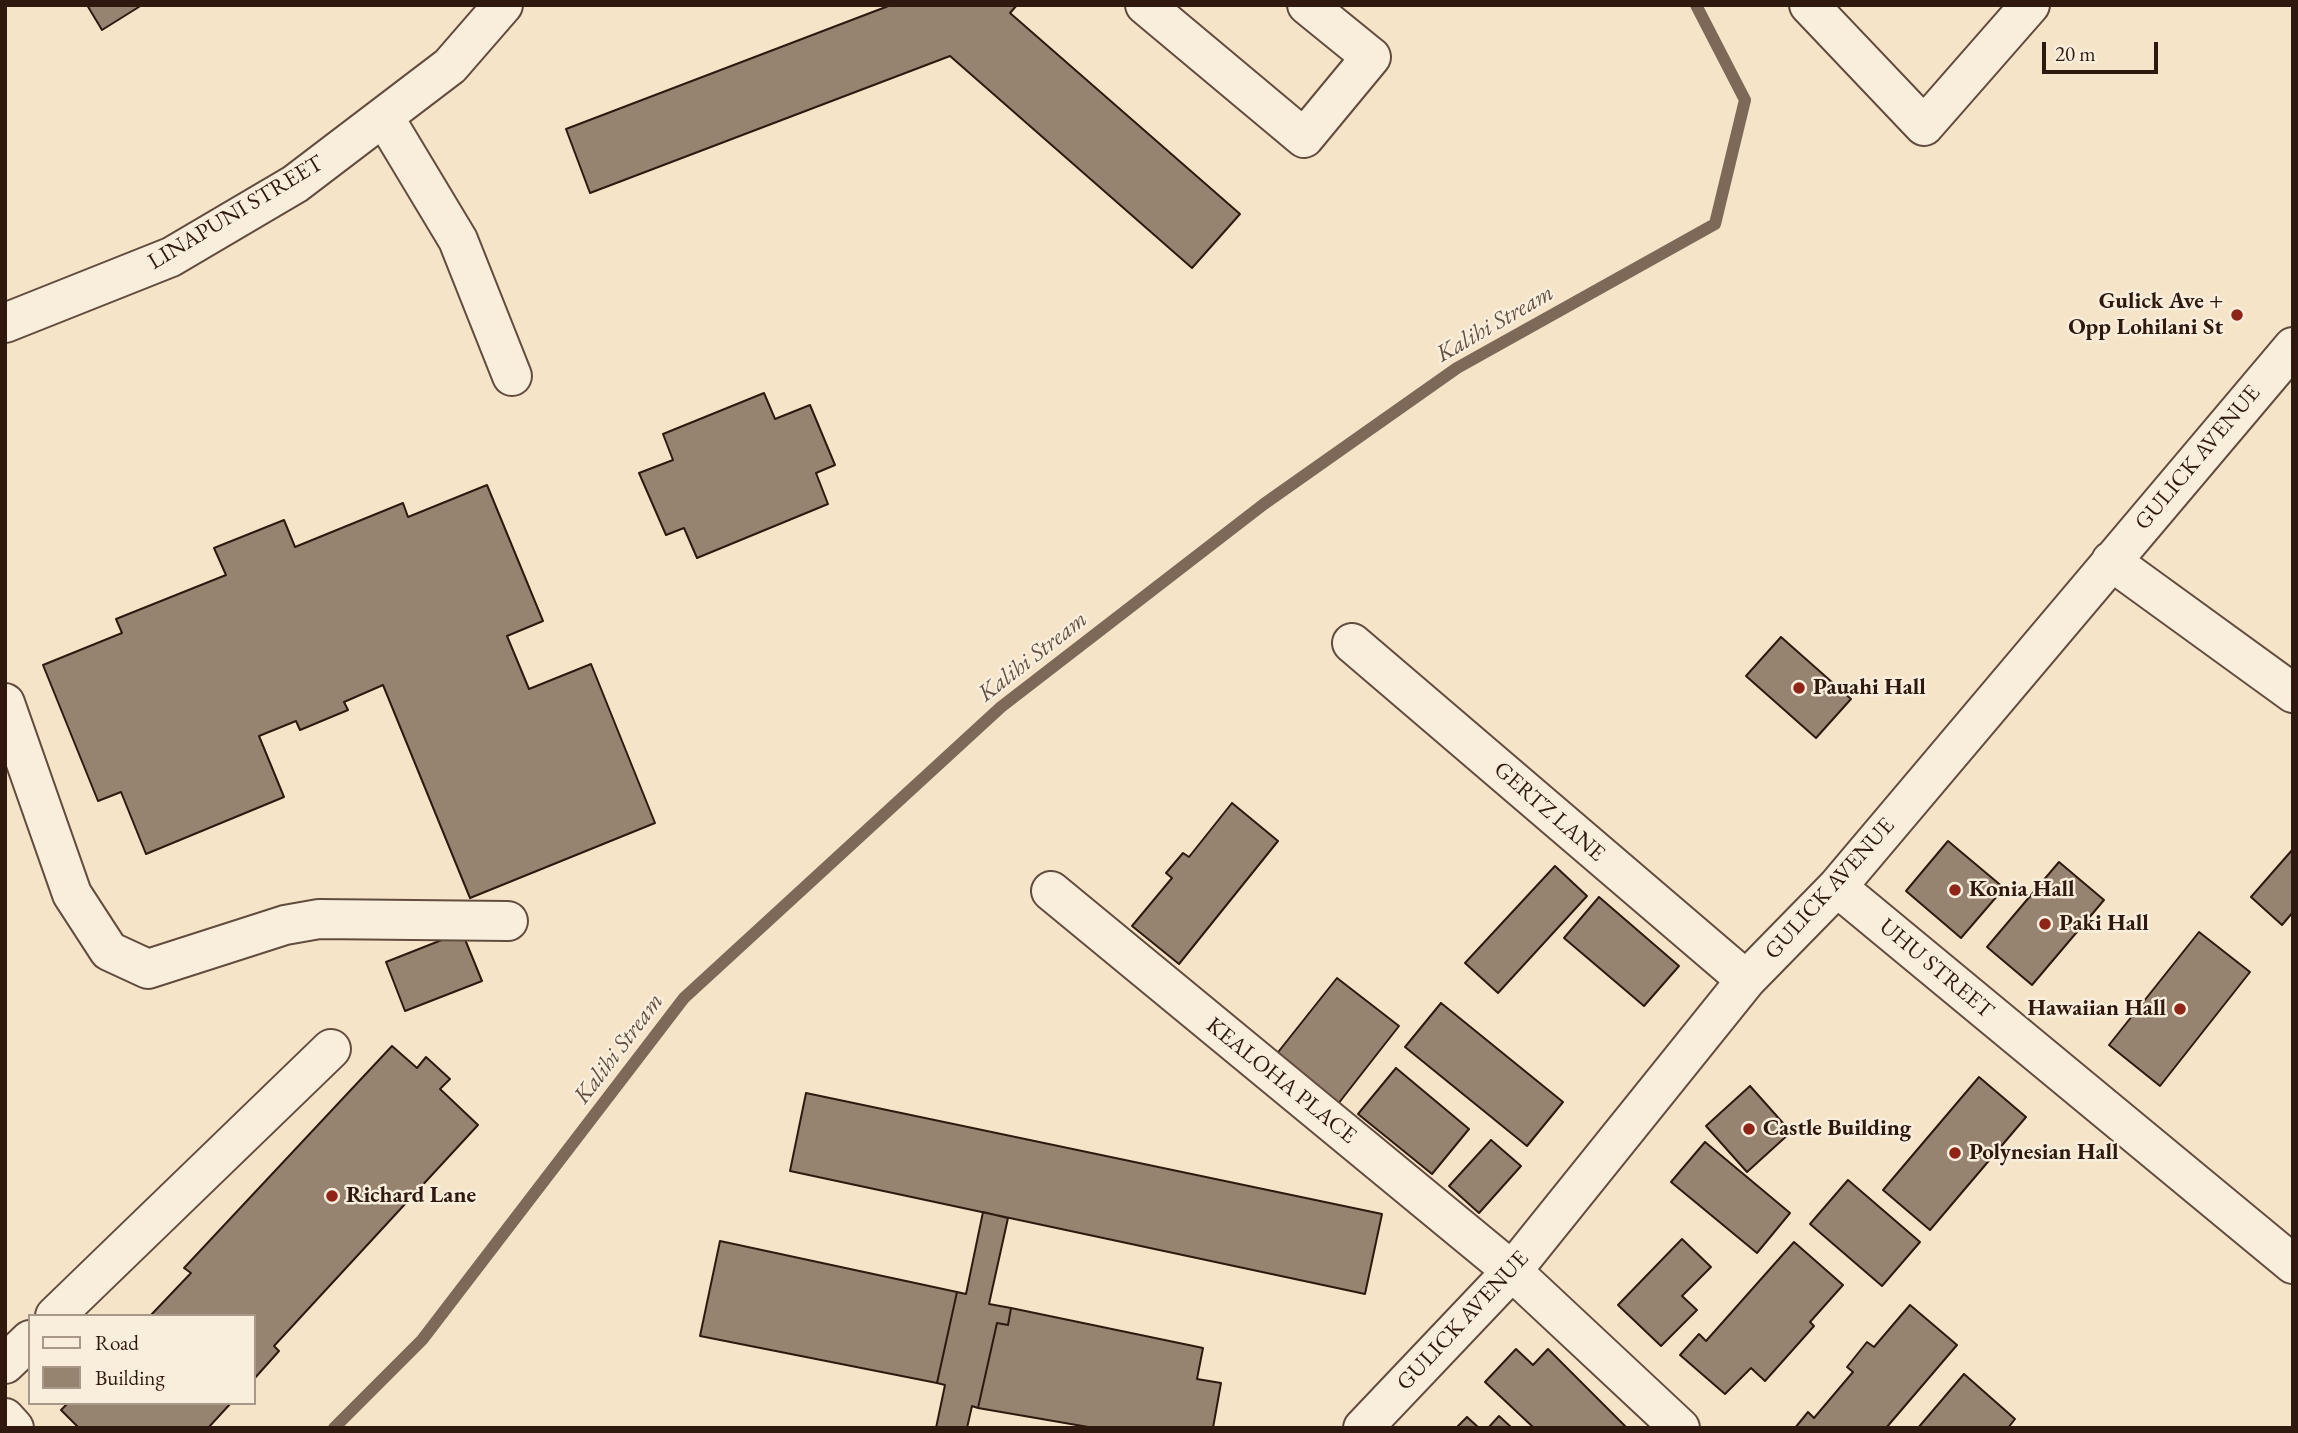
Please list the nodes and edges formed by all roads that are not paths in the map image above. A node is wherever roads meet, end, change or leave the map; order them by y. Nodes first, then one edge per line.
1 (503, 5) edge
2 (1145, 5) edge
3 (1307, 5) edge
4 (1809, 5) edge
5 (2030, 5) edge
6 (384, 117) junction
7 (5, 323) edge
8 (2293, 347) edge
9 (512, 376) dead end
10 (2111, 561) junction
11 (1352, 643) dead end
12 (2293, 693) edge
13 (5, 703) edge
14 (1837, 887) junction
15 (1051, 891) dead end
16 (508, 921) dead end
17 (1746, 980) junction
18 (331, 1049) dead end
19 (2293, 1264) edge
20 (1512, 1271) junction
21 (57, 1314) edge
22 (28, 1342) edge
23 (5, 1364) edge
24 (5, 1418) edge
25 (14, 1428) edge
26 (1363, 1428) edge
27 (1680, 1428) edge

1 - 6 street, LINAPUNI STREET
2 - 3 street
4 - 5 street
6 - 7 street, LINAPUNI STREET
6 - 9 street
8 - 10 street, GULICK AVENUE
10 - 12 street
10 - 14 street, GULICK AVENUE
11 - 17 street, GERTZ LANE
13 - 16 street
14 - 17 street, GULICK AVENUE
14 - 19 street, UHU STREET
15 - 20 street, KEALOHA PLACE
17 - 20 street, GULICK AVENUE
18 - 21 street
20 - 26 street, GULICK AVENUE
20 - 27 street, KEALOHA PLACE
22 - 23 street
24 - 25 street

